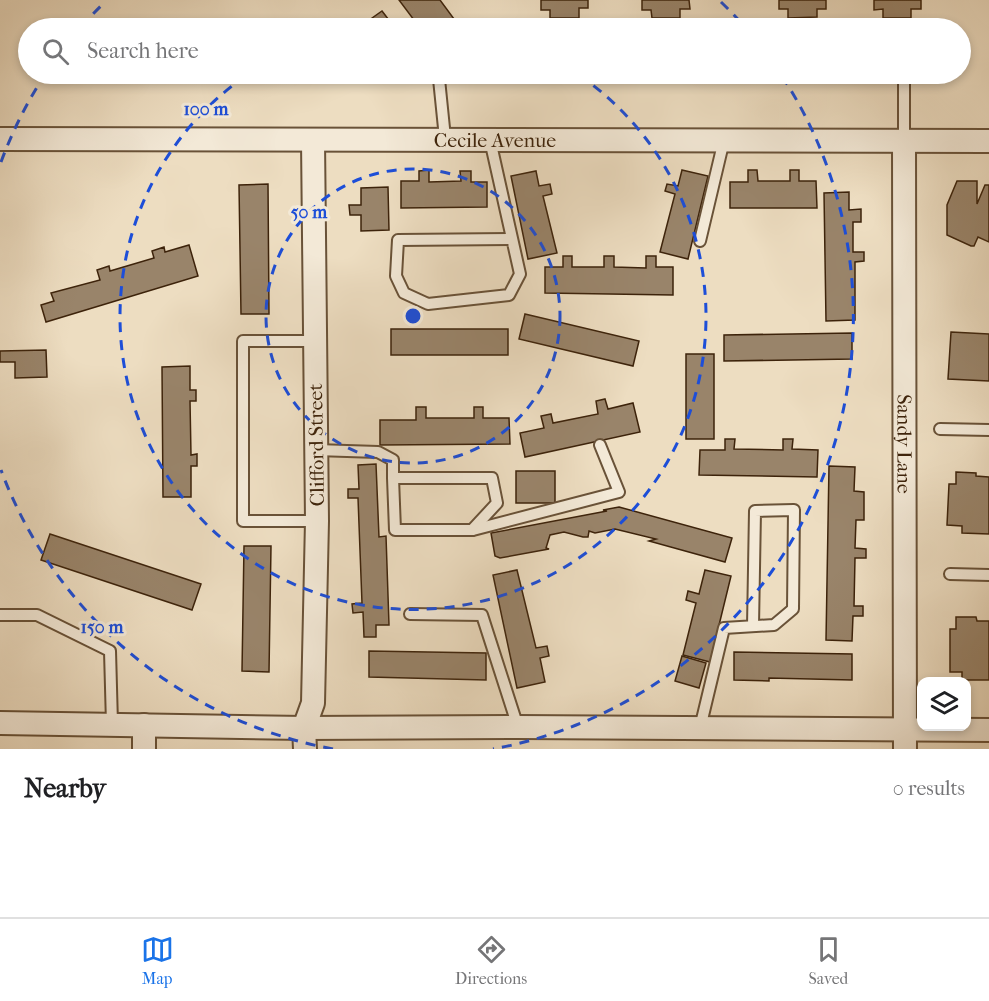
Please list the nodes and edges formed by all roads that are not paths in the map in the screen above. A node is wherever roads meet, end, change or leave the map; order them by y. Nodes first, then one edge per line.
1 (440, 84) edge
2 (904, 84) edge
3 (445, 138) junction
4 (0, 139) edge
5 (313, 140) junction
6 (490, 140) junction
7 (724, 140) junction
8 (904, 140) junction
9 (989, 141) edge
10 (512, 239) junction
11 (700, 241) dead end
12 (315, 341) junction
13 (940, 429) dead end
14 (989, 430) edge
15 (600, 445) dead end
16 (316, 450) junction
17 (393, 478) junction
18 (316, 521) junction
19 (472, 530) junction
20 (950, 574) dead end
21 (989, 575) edge
22 (410, 614) dead end
23 (0, 615) edge
24 (753, 626) junction
25 (0, 723) edge
26 (112, 724) junction
27 (144, 725) junction
28 (518, 726) junction
29 (700, 728) junction
30 (989, 730) edge
31 (305, 739) edge
32 (905, 739) edge
33 (144, 749) edge

1 - 3 lane
2 - 8 lane
3 - 5 street, Cecile Avenue
3 - 6 street, Cecile Avenue
4 - 5 street, Cecile Avenue
5 - 12 street, Clifford Street
6 - 7 street, Cecile Avenue
6 - 10 lane
7 - 8 street, Cecile Avenue
7 - 11 lane
8 - 9 street, Cecile Avenue
8 - 32 street, Sandy Lane
10 - 10 lane
12 - 16 street, Clifford Street
12 - 18 lane
13 - 14 lane
15 - 19 lane
16 - 17 lane
16 - 18 street, Clifford Street
17 - 19 lane
17 - 19 lane
18 - 31 street, Clifford Street
20 - 21 lane
22 - 28 lane
23 - 26 lane
24 - 24 lane
24 - 29 lane
25 - 26 street
26 - 27 street
27 - 31 street
27 - 33 street
28 - 29 street
28 - 31 street
29 - 32 street
30 - 32 street

